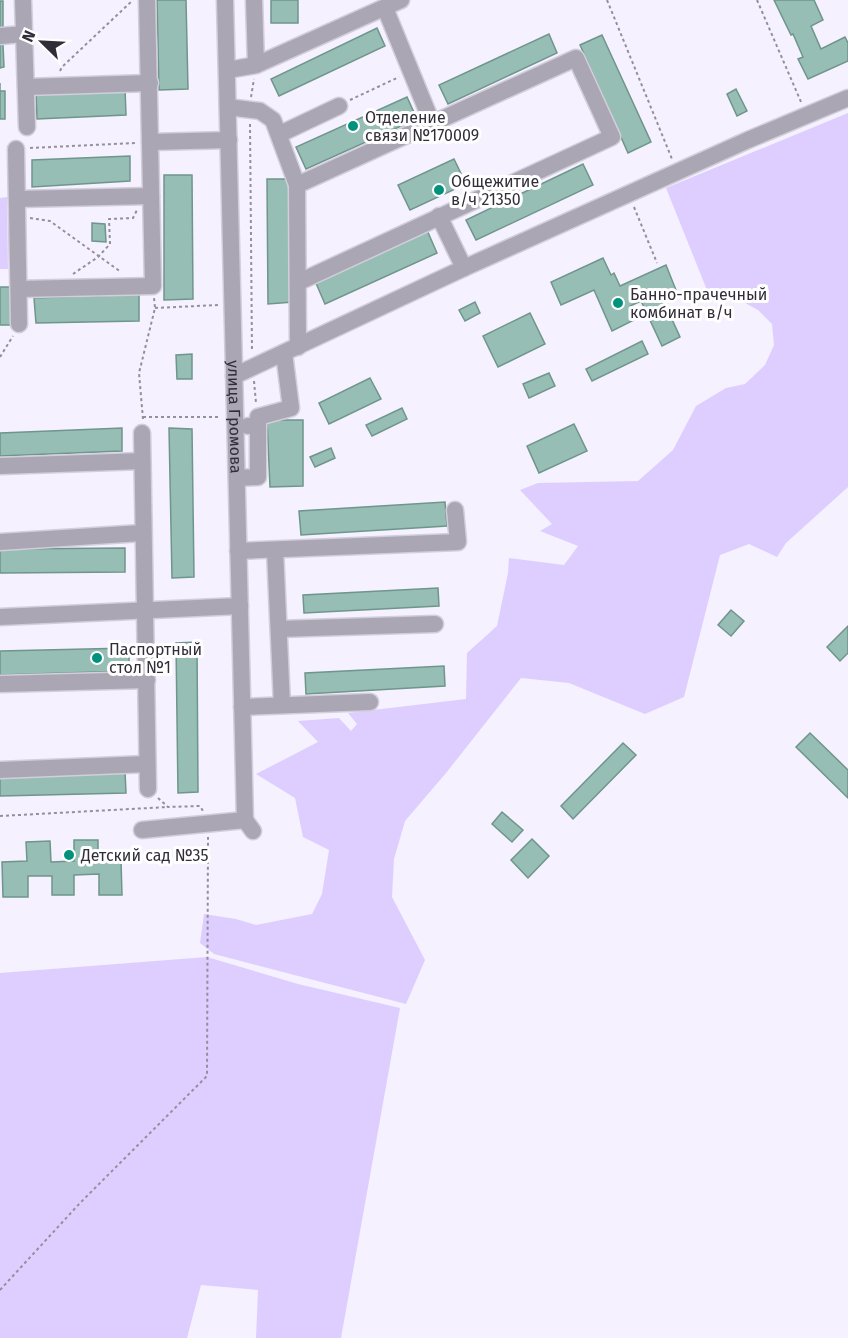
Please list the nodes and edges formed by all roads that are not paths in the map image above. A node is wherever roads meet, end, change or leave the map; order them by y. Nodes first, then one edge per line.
1 (23, 0) edge
2 (147, 0) edge
3 (225, 0) edge
4 (254, 0) edge
5 (401, 0) edge
6 (385, 8) junction
7 (24, 34) junction
8 (0, 36) edge
9 (256, 64) junction
10 (228, 70) junction
11 (150, 83) junction
12 (26, 87) junction
13 (848, 98) edge
14 (339, 105) road end
15 (228, 107) junction
16 (432, 123) junction
17 (27, 127) dead end
18 (280, 134) junction
19 (229, 140) junction
20 (150, 142) junction
21 (16, 149) road end
22 (297, 185) junction
23 (147, 196) junction
24 (17, 199) junction
25 (440, 216) junction
26 (464, 268) junction
27 (298, 282) junction
28 (19, 289) junction
29 (19, 324) road end
30 (291, 350) junction
31 (234, 376) junction
32 (235, 421) junction
33 (258, 422) junction
34 (142, 425) road end
35 (142, 461) junction
36 (0, 466) edge
37 (237, 478) junction
38 (455, 510) dead end
39 (142, 533) junction
40 (0, 542) edge
41 (275, 550) junction
42 (238, 552) junction
43 (240, 606) junction
44 (146, 610) junction
45 (0, 617) edge
46 (435, 624) dead end
47 (279, 629) junction
48 (147, 680) junction
49 (0, 684) edge
50 (370, 702) dead end
51 (282, 705) junction
52 (242, 707) junction
53 (147, 765) junction
54 (0, 770) edge
55 (148, 789) road end
56 (142, 830) dead end

1 - 7 street
2 - 11 street
3 - 10 street, улица Громова
4 - 9 street
5 - 6 street
6 - 9 street
6 - 16 street
7 - 8 street
7 - 12 street
9 - 10 street
10 - 15 street, улица Громова
11 - 12 street
11 - 20 street
12 - 17 street
13 - 26 street
14 - 18 street
15 - 18 street
15 - 19 street, улица Громова
16 - 22 street
16 - 25 street
18 - 22 street
19 - 20 street
19 - 31 street, улица Громова
20 - 23 street
21 - 24 street
22 - 27 street
23 - 24 street
23 - 28 street
24 - 28 street
25 - 26 street
25 - 27 street
26 - 30 street
27 - 30 street
28 - 29 street
30 - 31 street
30 - 33 street
31 - 32 street, улица Громова
32 - 33 street
32 - 37 street, улица Громова
33 - 37 street
34 - 35 street
35 - 36 street
35 - 39 street
37 - 42 street, улица Громова
38 - 41 street
39 - 40 street
39 - 44 street
41 - 42 street
41 - 47 street
42 - 43 street, улица Громова
43 - 44 street
43 - 52 street, улица Громова
44 - 45 street
44 - 48 street
46 - 47 street
47 - 51 street
48 - 49 street
48 - 53 street
50 - 51 street
51 - 52 street
52 - 56 street, улица Громова
53 - 54 street
53 - 55 street

